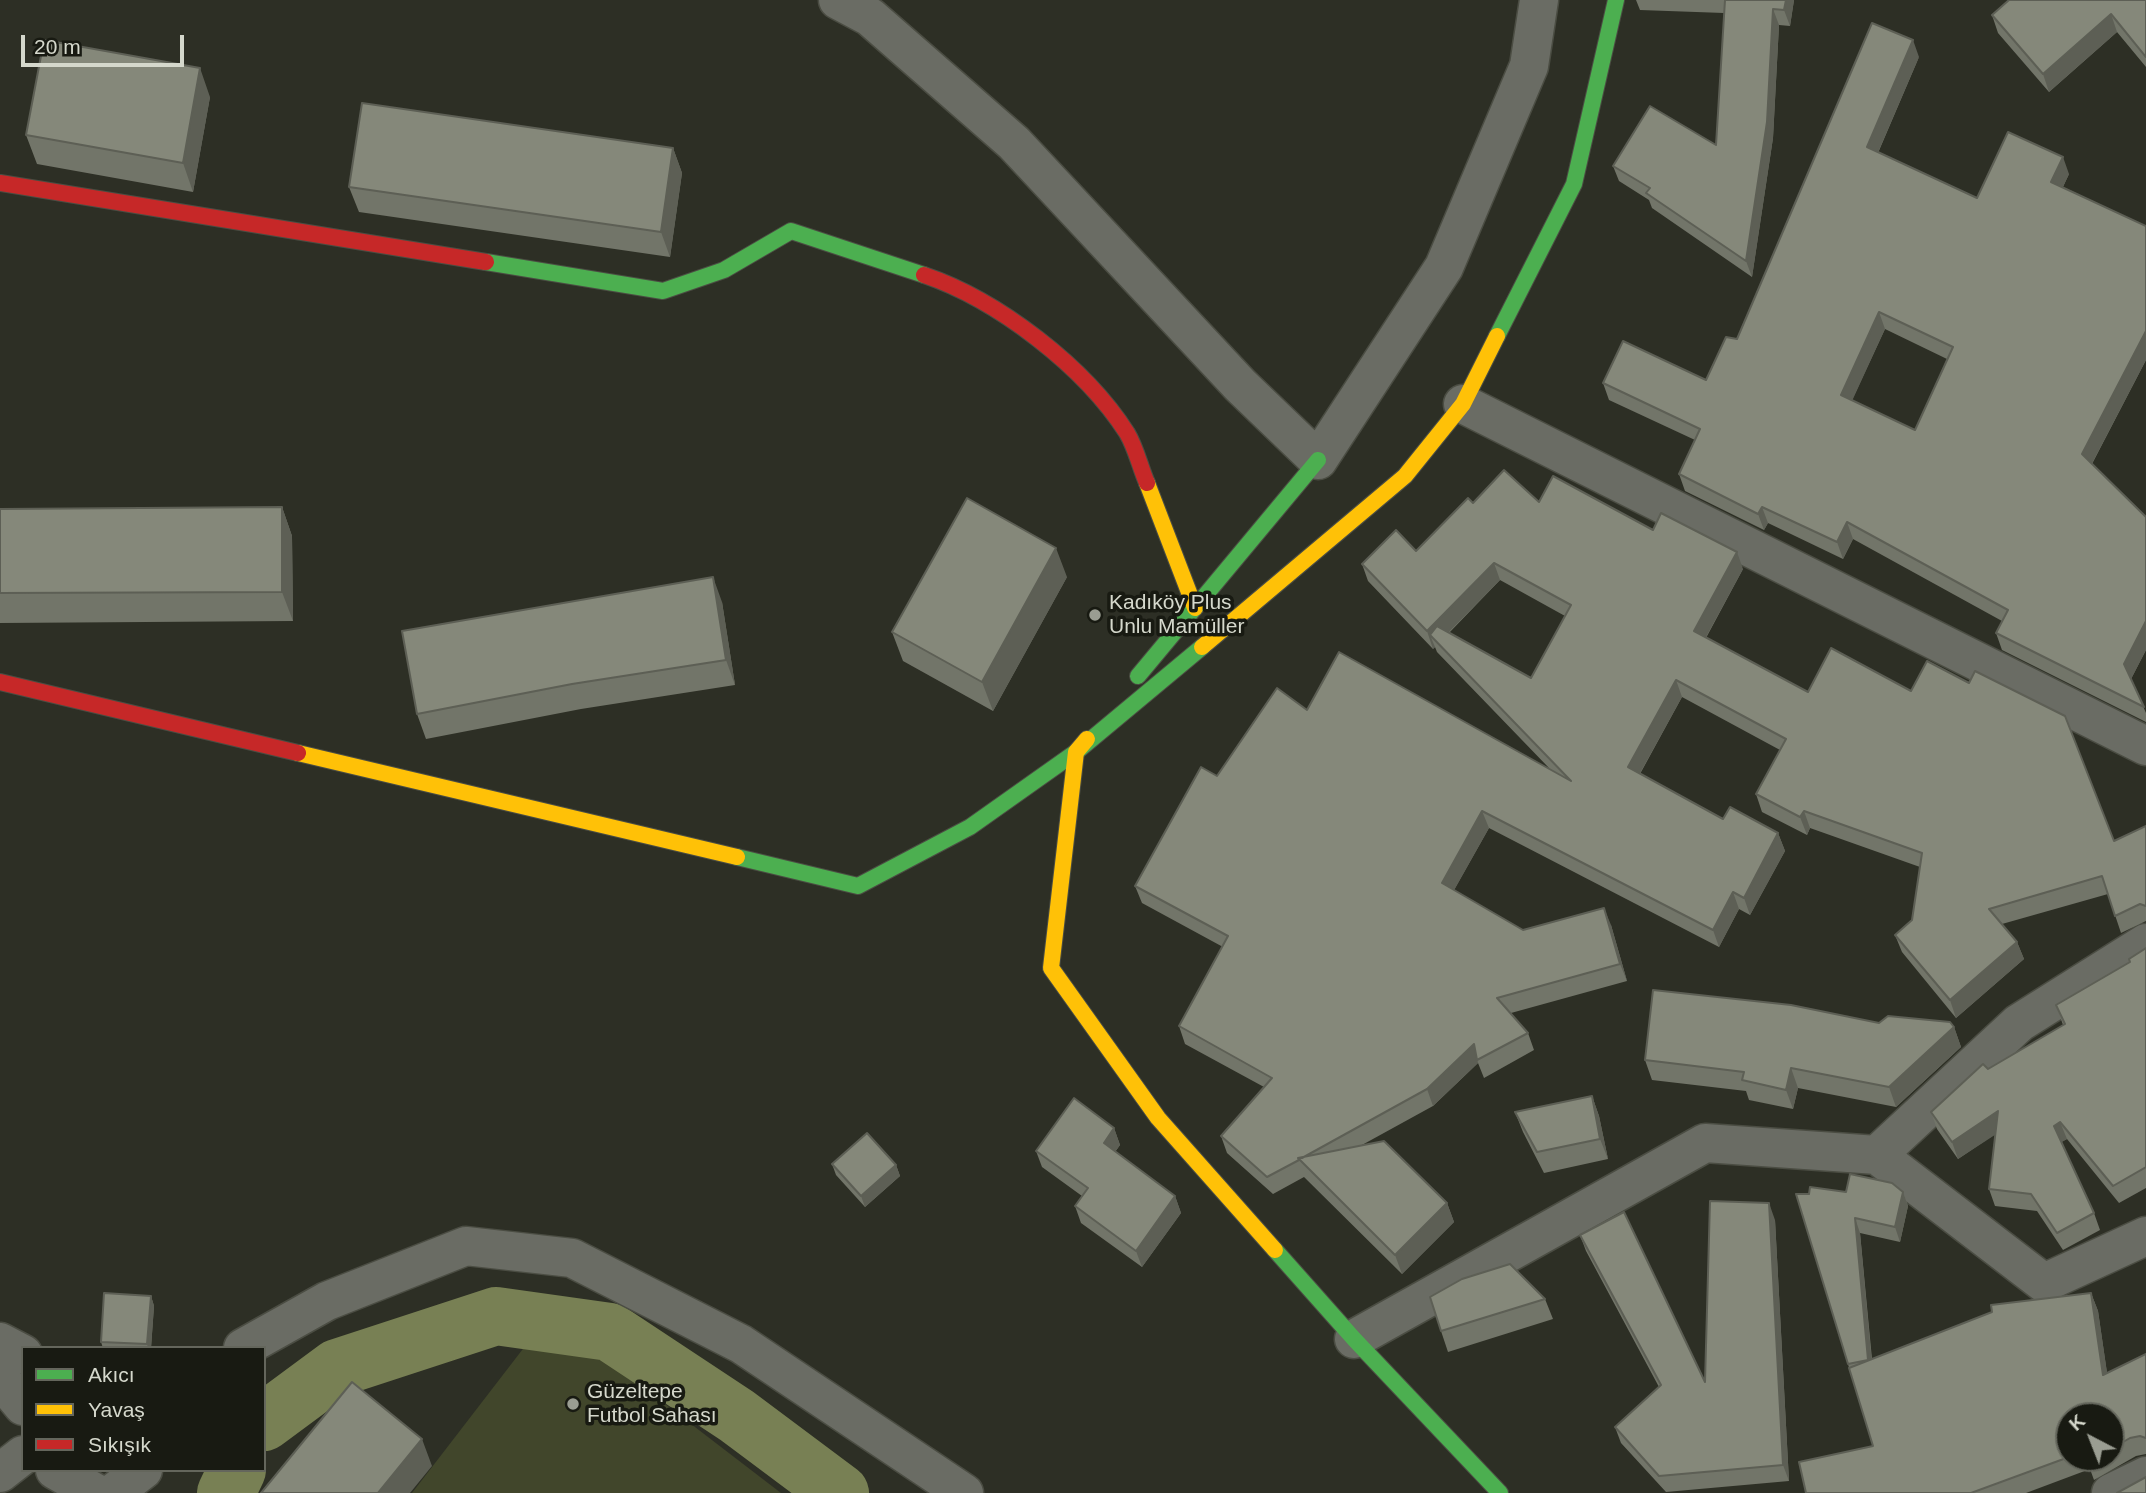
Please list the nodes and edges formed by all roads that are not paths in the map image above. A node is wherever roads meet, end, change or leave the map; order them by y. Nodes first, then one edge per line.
1 (1539, 0) edge
2 (1616, 0) edge
3 (862, 6) edge
4 (0, 183) edge
5 (1463, 404) junction
6 (1318, 460) junction
7 (1195, 608) junction
8 (0, 682) edge
9 (2146, 746) edge
10 (1076, 751) junction
11 (2146, 943) edge
12 (1877, 1154) junction
13 (2146, 1236) edge
14 (1354, 1339) junction
15 (0, 1342) edge
16 (247, 1346) edge
17 (21, 1353) edge
18 (0, 1378) edge
19 (21, 1404) edge
20 (21, 1457) edge
21 (59, 1472) edge
22 (0, 1473) edge
23 (2146, 1476) edge
24 (96, 1493) edge
25 (964, 1493) edge
26 (1500, 1493) edge
27 (2111, 1493) edge

1 - 6 street
2 - 5 street
3 - 6 street
4 - 7 street
5 - 9 street
5 - 10 street
6 - 7 street
7 - 10 street
8 - 10 street
10 - 14 street
11 - 12 street
12 - 13 street
12 - 14 street
14 - 26 street
15 - 17 street
16 - 25 street
18 - 19 street
20 - 22 street
21 - 24 street
23 - 27 street

